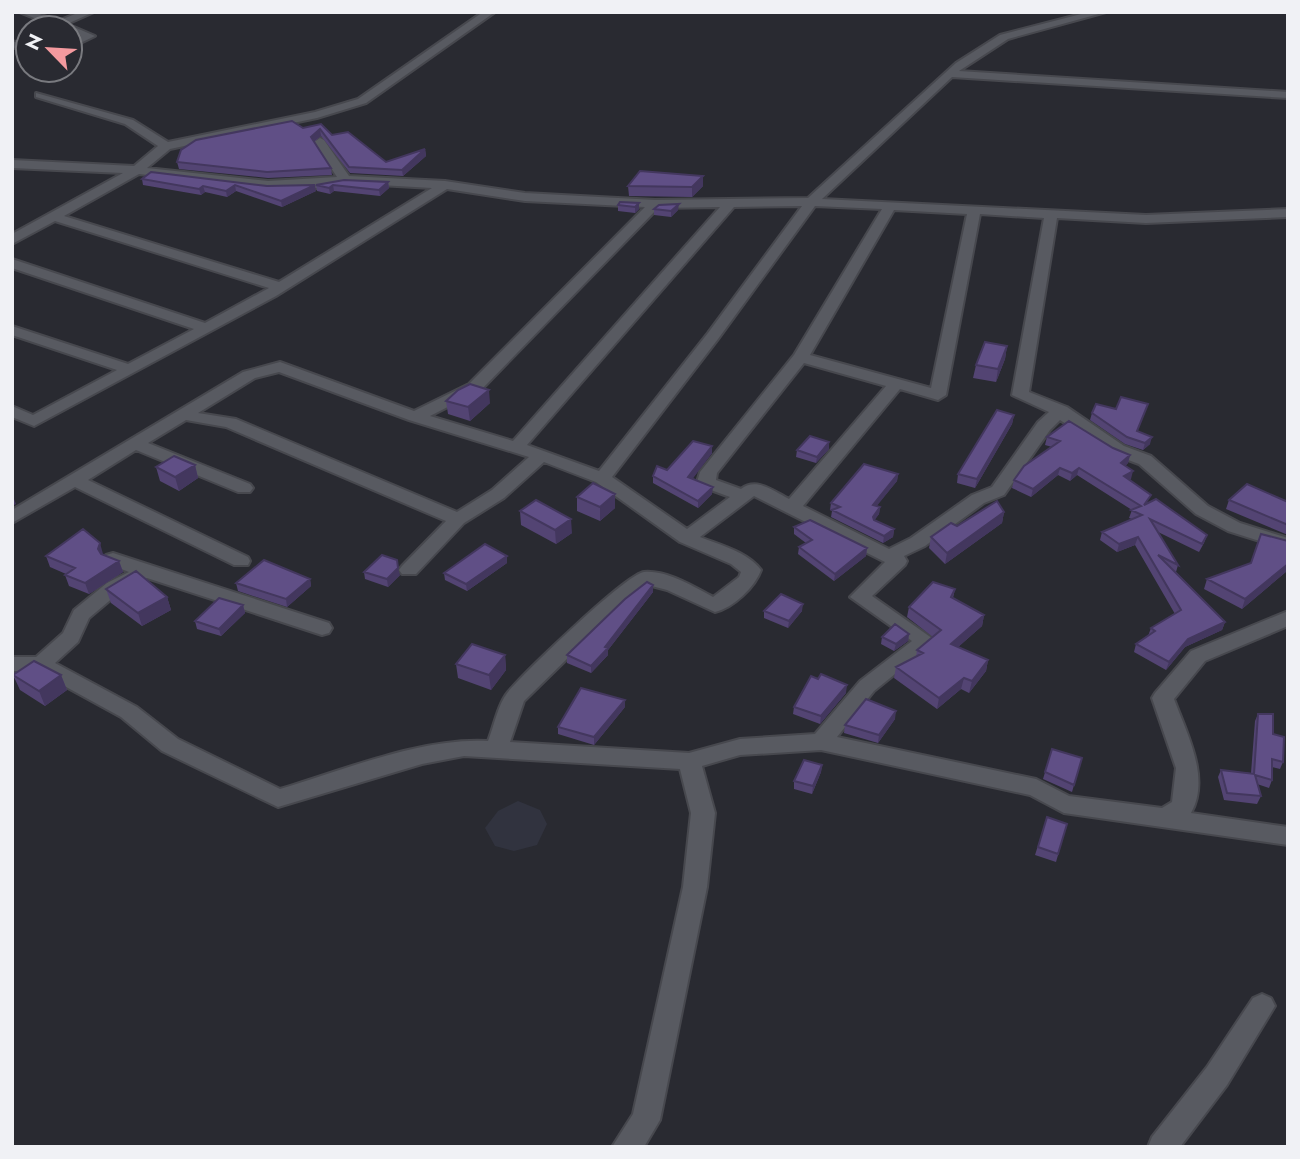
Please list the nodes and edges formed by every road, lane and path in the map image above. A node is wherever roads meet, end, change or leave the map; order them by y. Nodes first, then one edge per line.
1 (490, 12) edge
2 (1101, 12) edge
3 (950, 74) junction
4 (40, 95) dead end
5 (1288, 95) edge
6 (320, 142) dead end
7 (166, 146) junction
8 (12, 164) edge
9 (137, 170) junction
10 (345, 179) junction
11 (445, 186) junction
12 (811, 202) junction
13 (730, 203) junction
14 (655, 204) junction
15 (890, 206) junction
16 (974, 211) junction
17 (1288, 213) edge
18 (1051, 215) junction
19 (51, 216) junction
20 (12, 240) edge
21 (12, 263) edge
22 (281, 286) junction
23 (206, 328) junction
24 (12, 330) edge
25 (801, 357) junction
26 (130, 369) junction
27 (895, 385) junction
28 (1060, 410) junction
29 (12, 411) edge
30 (184, 415) junction
31 (415, 417) junction
32 (136, 444) junction
33 (516, 448) junction
34 (541, 455) junction
35 (602, 478) junction
36 (76, 481) junction
37 (244, 488) dead end
38 (743, 496) junction
39 (792, 508) junction
40 (12, 519) edge
41 (458, 519) junction
42 (687, 538) junction
43 (1288, 544) edge
44 (890, 556) junction
45 (113, 559) edge
46 (241, 561) dead end
47 (409, 570) dead end
48 (145, 571) junction
49 (1288, 618) edge
50 (322, 628) dead end
51 (12, 664) edge
52 (41, 664) junction
53 (821, 742) junction
54 (496, 750) junction
55 (689, 761) junction
56 (1165, 818) junction
57 (1288, 836) edge
58 (1262, 1006) dead end
59 (626, 1147) edge
60 (1162, 1147) edge

1 - 7 street
2 - 3 street
3 - 5 street
3 - 12 street
4 - 7 street
6 - 10 street
7 - 9 street
8 - 9 street
9 - 10 street
9 - 19 street
10 - 11 street
11 - 14 street
11 - 22 street
12 - 13 street
12 - 15 street
12 - 35 street
13 - 14 street
13 - 33 street
14 - 31 street
15 - 16 street
15 - 25 street
16 - 18 street
16 - 27 street
17 - 18 street
18 - 28 street
19 - 20 street
19 - 22 street
21 - 23 street
22 - 23 street
23 - 26 street
24 - 26 street
25 - 27 street
25 - 38 street
26 - 29 street
27 - 39 street
28 - 43 street
28 - 44 street
30 - 31 street
30 - 32 street
30 - 41 street
31 - 33 street
32 - 36 street
32 - 37 street
33 - 34 street
34 - 35 street
34 - 41 street
35 - 42 street
36 - 40 street
36 - 46 street
38 - 39 street
38 - 42 street
39 - 44 street
41 - 47 street
42 - 54 street
44 - 53 street
45 - 48 street
48 - 50 street
48 - 52 street
49 - 56 street
51 - 52 street
52 - 54 street
53 - 55 street
53 - 56 street
54 - 55 street
55 - 59 street
56 - 57 street
58 - 60 street

